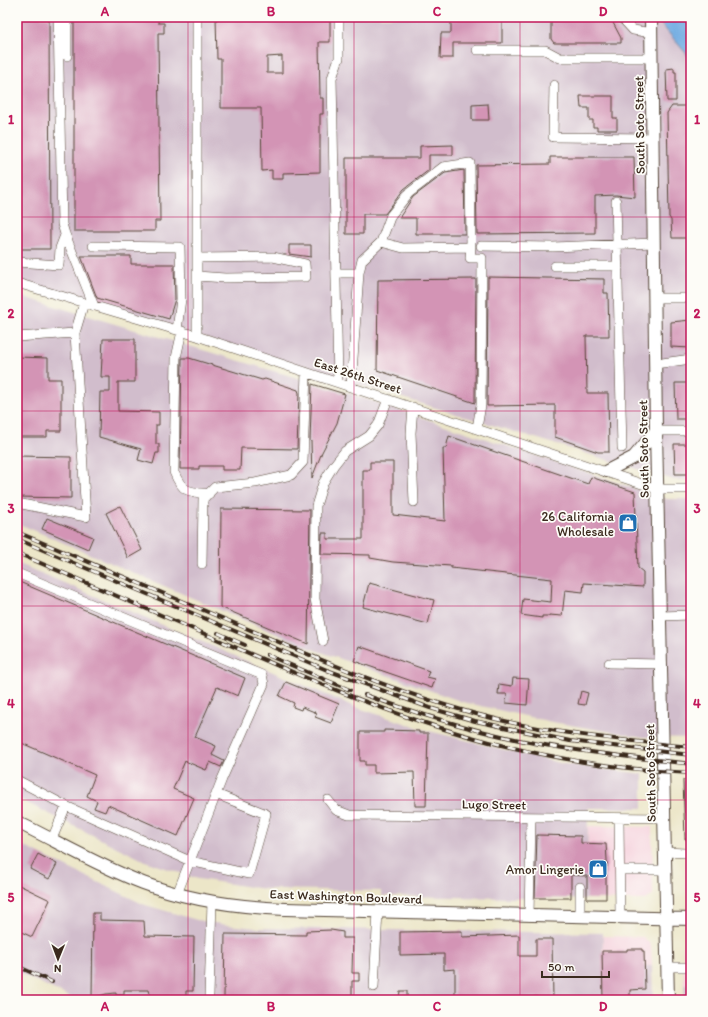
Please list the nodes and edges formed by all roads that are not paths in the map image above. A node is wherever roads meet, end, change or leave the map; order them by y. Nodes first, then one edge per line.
1 (58, 17) edge
2 (67, 17) edge
3 (198, 17) edge
4 (339, 17) edge
5 (621, 17) edge
6 (651, 18) edge
7 (652, 33) junction
8 (477, 50) dead end
9 (67, 56) dead end
10 (652, 58) junction
11 (554, 85) dead end
12 (653, 138) junction
13 (616, 201) dead end
14 (65, 236) junction
15 (381, 242) junction
16 (654, 243) junction
17 (617, 244) junction
18 (92, 246) dead end
19 (481, 246) dead end
20 (470, 247) junction
21 (197, 258) junction
22 (17, 262) edge
23 (555, 266) dead end
24 (618, 266) junction
25 (336, 273) junction
26 (359, 273) junction
27 (197, 276) junction
28 (17, 283) edge
29 (654, 298) junction
30 (691, 298) edge
31 (84, 303) junction
32 (94, 306) junction
33 (179, 331) junction
34 (75, 333) junction
35 (197, 336) junction
36 (17, 337) edge
37 (691, 359) edge
38 (655, 364) junction
39 (306, 372) junction
40 (338, 382) junction
41 (352, 387) junction
42 (388, 399) junction
43 (413, 407) junction
44 (477, 428) junction
45 (656, 431) junction
46 (691, 431) edge
47 (622, 448) dead end
48 (607, 471) junction
49 (657, 488) junction
50 (691, 489) edge
51 (208, 494) junction
52 (414, 502) dead end
53 (17, 503) edge
54 (202, 564) dead end
55 (17, 573) edge
56 (661, 616) junction
57 (691, 616) edge
58 (323, 641) dead end
59 (609, 663) dead end
60 (662, 664) junction
61 (17, 780) edge
62 (216, 794) junction
63 (328, 800) dead end
64 (66, 806) junction
65 (531, 818) junction
66 (619, 818) junction
67 (664, 818) junction
68 (17, 822) edge
69 (52, 839) junction
70 (666, 852) junction
71 (686, 853) dead end
72 (190, 861) junction
73 (620, 870) junction
74 (666, 870) junction
75 (580, 887) dead end
76 (177, 894) junction
77 (212, 902) junction
78 (378, 911) junction
79 (529, 916) junction
80 (580, 916) junction
81 (620, 917) junction
82 (666, 918) junction
83 (691, 919) edge
84 (668, 967) junction
85 (691, 967) edge
86 (374, 987) dead end
87 (209, 995) dead end
88 (668, 1000) edge

1 - 14 street
2 - 9 street
3 - 21 street
4 - 25 street
5 - 7 street
6 - 7 main road, South Soto Street
7 - 10 main road, South Soto Street
8 - 10 street
10 - 12 main road, South Soto Street
11 - 12 street
12 - 16 main road, South Soto Street
13 - 17 street
14 - 22 street
14 - 32 street
15 - 20 street
15 - 20 street
15 - 26 street
16 - 17 street
16 - 29 main road, South Soto Street
17 - 19 street
17 - 24 street
18 - 33 street
20 - 44 street
21 - 27 street
21 - 27 street
23 - 24 street
24 - 47 street
25 - 26 street
25 - 40 street
26 - 41 street
27 - 35 street
28 - 31 street, East 26th Street
29 - 30 street
29 - 38 main road, South Soto Street
31 - 32 street, East 26th Street
31 - 34 street
32 - 33 street, East 26th Street
33 - 35 street, East 26th Street
33 - 51 street
34 - 36 street
34 - 53 street
35 - 39 street, East 26th Street
37 - 38 street
38 - 45 main road, South Soto Street
39 - 40 street, East 26th Street
39 - 51 street
40 - 41 street, East 26th Street
41 - 42 street, East 26th Street
42 - 43 street, East 26th Street
42 - 58 street
43 - 44 street, East 26th Street
43 - 52 street
44 - 48 street, East 26th Street
45 - 46 street
45 - 48 main road
45 - 49 main road, South Soto Street
48 - 49 street, East 26th Street
49 - 50 street, East 26th Street
49 - 56 main road, South Soto Street
51 - 54 street
55 - 62 street
56 - 57 street
56 - 60 main road, South Soto Street
59 - 60 street
60 - 67 main road, South Soto Street
61 - 64 street
62 - 72 street
62 - 72 street
63 - 65 street, Lugo Street
64 - 69 street
64 - 72 street
65 - 66 street, Lugo Street
65 - 79 street
66 - 67 street, Lugo Street
66 - 73 street
67 - 70 main road, South Soto Street
68 - 69 main road, East Washington Boulevard
69 - 76 main road, East Washington Boulevard
70 - 71 street
70 - 74 main road, South Soto Street
72 - 76 street
73 - 74 street
73 - 81 street
74 - 82 main road, South Soto Street
75 - 80 street
76 - 77 main road, East Washington Boulevard
77 - 78 main road, East Washington Boulevard
77 - 87 street
78 - 79 main road, East Washington Boulevard
78 - 86 street
79 - 80 main road, East Washington Boulevard
80 - 81 main road, East Washington Boulevard
81 - 82 main road, East Washington Boulevard
82 - 83 main road, East Washington Boulevard
82 - 84 main road, South Soto Street
84 - 85 street
84 - 88 main road, South Soto Street

